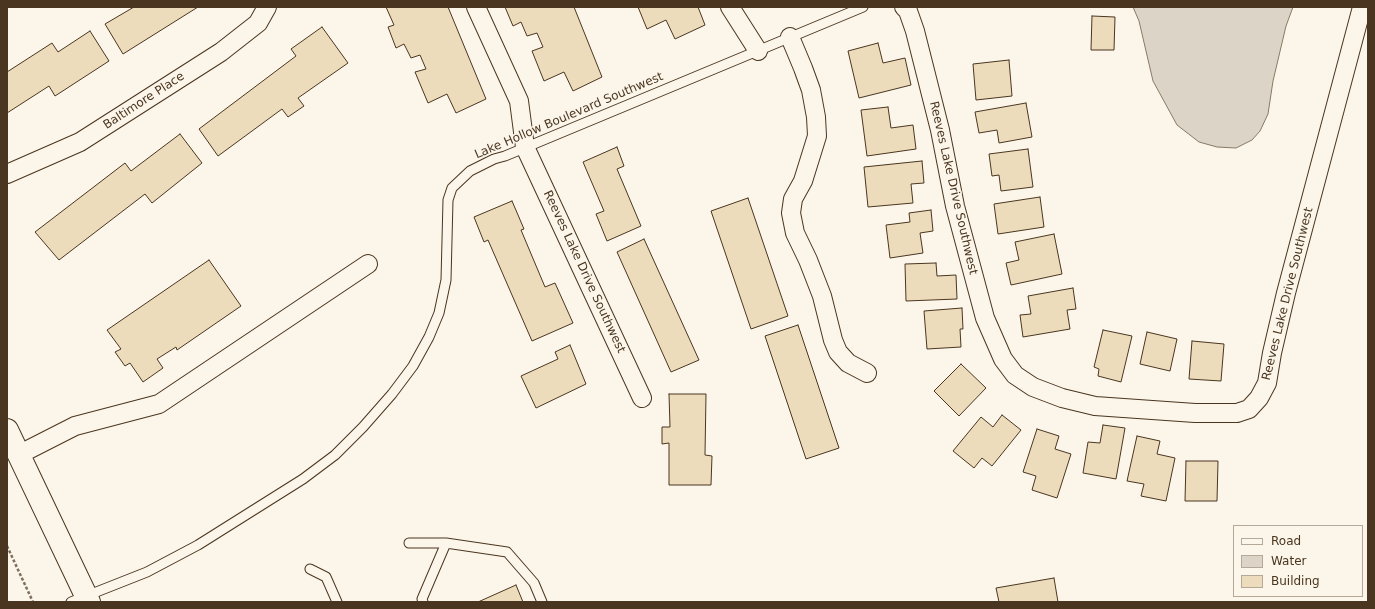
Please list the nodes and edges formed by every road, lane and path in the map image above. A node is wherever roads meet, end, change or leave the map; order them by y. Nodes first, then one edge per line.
1 (267, 7) edge
2 (476, 7) edge
3 (730, 7) edge
4 (863, 7) edge
5 (904, 7) edge
6 (1362, 7) edge
7 (790, 37) junction
8 (758, 51) junction
9 (525, 147) junction
10 (7, 174) edge
11 (368, 264) dead end
12 (867, 374) dead end
13 (642, 398) dead end
14 (7, 430) edge
15 (18, 455) junction
16 (409, 543) dead end
17 (446, 543) junction
18 (7, 546) edge
19 (310, 569) dead end
20 (82, 600) edge
21 (33, 602) edge
22 (337, 602) edge
23 (423, 602) edge
24 (542, 602) edge

1 - 10 street, Baltimore Place
2 - 9 street, Reeves Lake Drive Southwest
3 - 8 street
4 - 7 lane, Lake Hollow Boulevard Southwest
5 - 6 street, Reeves Lake Drive Southwest
7 - 8 lane, Lake Hollow Boulevard Southwest
7 - 12 street
8 - 9 lane, Lake Hollow Boulevard Southwest
9 - 13 street, Reeves Lake Drive Southwest
9 - 20 lane, Lake Hollow Boulevard Southwest
11 - 15 street
14 - 15 main road
15 - 20 main road
16 - 17 lane
17 - 23 lane
17 - 24 lane
18 - 21 path
19 - 22 lane

